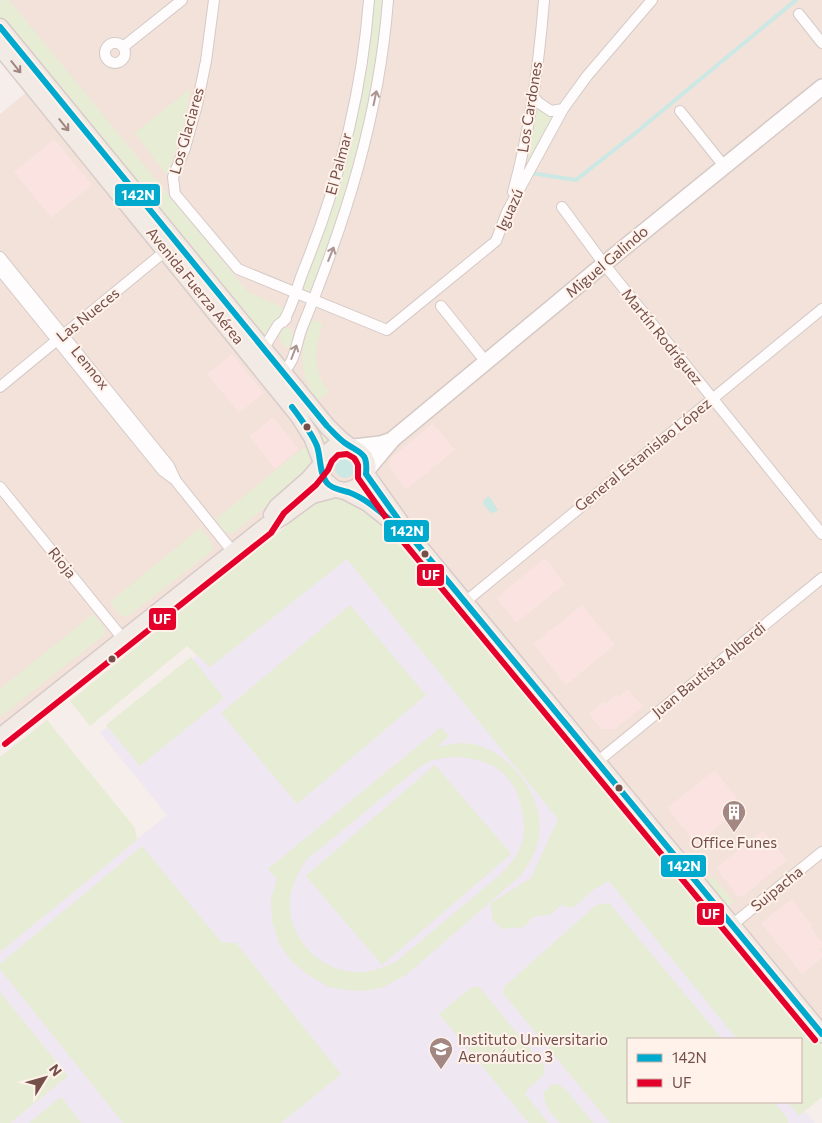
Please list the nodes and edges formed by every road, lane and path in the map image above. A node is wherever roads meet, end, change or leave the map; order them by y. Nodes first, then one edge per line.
1 (182, 0) edge
2 (214, 0) edge
3 (369, 0) edge
4 (388, 0) edge
5 (544, 0) edge
6 (652, 0) edge
7 (799, 14) dead end
8 (2, 37) edge
9 (822, 43) edge
10 (123, 47) dead end
11 (822, 87) edge
12 (532, 95) junction
13 (563, 108) junction
14 (680, 111) dead end
15 (724, 166) junction
16 (562, 207) dead end
17 (507, 212) junction
18 (171, 246) junction
19 (0, 257) edge
20 (604, 264) junction
21 (0, 270) edge
22 (295, 292) junction
23 (312, 300) junction
24 (441, 306) dead end
25 (822, 309) edge
26 (283, 322) junction
27 (301, 330) junction
28 (60, 338) junction
29 (259, 355) junction
30 (486, 362) junction
31 (276, 376) junction
32 (0, 387) edge
33 (712, 399) junction
34 (393, 439) junction
35 (351, 446) junction
36 (322, 464) junction
37 (367, 472) junction
38 (0, 487) edge
39 (340, 490) junction
40 (266, 526) junction
41 (407, 532) junction
42 (822, 534) edge
43 (233, 552) junction
44 (822, 578) edge
45 (465, 602) junction
46 (124, 640) junction
47 (1, 736) edge
48 (597, 762) junction
49 (822, 852) edge
50 (732, 925) junction
51 (822, 1034) edge

1 - 10 street
2 - 22 street, Los Glaciares
3 - 22 street, El Palmar
23 -> 4 street, El Palmar
5 - 12 street, Los Cardones
6 - 13 street, Iguazú
7 - 9 street
8 - 18 main road, Avenida Fuerza Aérea
11 - 15 main road, Miguel Galindo
12 - 13 street
12 - 17 street, Los Cardones
13 - 17 street, Iguazú
14 - 15 street
15 - 20 main road, Miguel Galindo
16 - 20 street, Martín Rodríguez
17 - 23 street, Iguazú
18 - 28 street, Las Nueces
18 - 29 main road, Avenida Fuerza Aérea
19 - 28 street, Lennox
20 - 30 main road, Miguel Galindo
20 - 33 street, Martín Rodríguez
21 - 28 street, Lennox
22 - 23 street, Los Glaciares
22 - 26 street, El Palmar
22 - 26 street, El Palmar
23 - 27 street, El Palmar
23 - 27 street, El Palmar
24 - 30 street
25 - 33 street, General Estanislao López
26 - 29 street, El Palmar
31 -> 27 street, El Palmar
28 - 32 street, Las Nueces
28 - 43 street, Lennox
29 - 31 main road, Avenida Fuerza Aérea
30 - 34 main road, Miguel Galindo
31 - 35 main road, Avenida Fuerza Aérea
31 - 36 main road, Avenida Fuerza Aérea
33 - 42 street, Martín Rodríguez
33 - 45 street, General Estanislao López
34 - 35 main road, Miguel Galindo
34 - 37 main road, Miguel Galindo
35 - 36 main road
35 - 37 main road, Avenida Fuerza Aérea
36 - 39 main road, Avenida Fuerza Aérea
36 - 40 main road
37 - 39 main road
37 - 41 main road, Avenida Fuerza Aérea
38 - 46 street, Rioja
39 - 40 main road
39 - 41 main road, Avenida Fuerza Aérea
40 - 43 main road
41 - 45 main road, Avenida Fuerza Aérea
43 - 46 main road
44 - 48 street, Juan Bautista Alberdi
45 - 48 main road, Avenida Fuerza Aérea
46 - 47 main road
48 - 50 main road, Avenida Fuerza Aérea
49 - 50 street, Suipacha
50 - 51 main road, Avenida Fuerza Aérea

